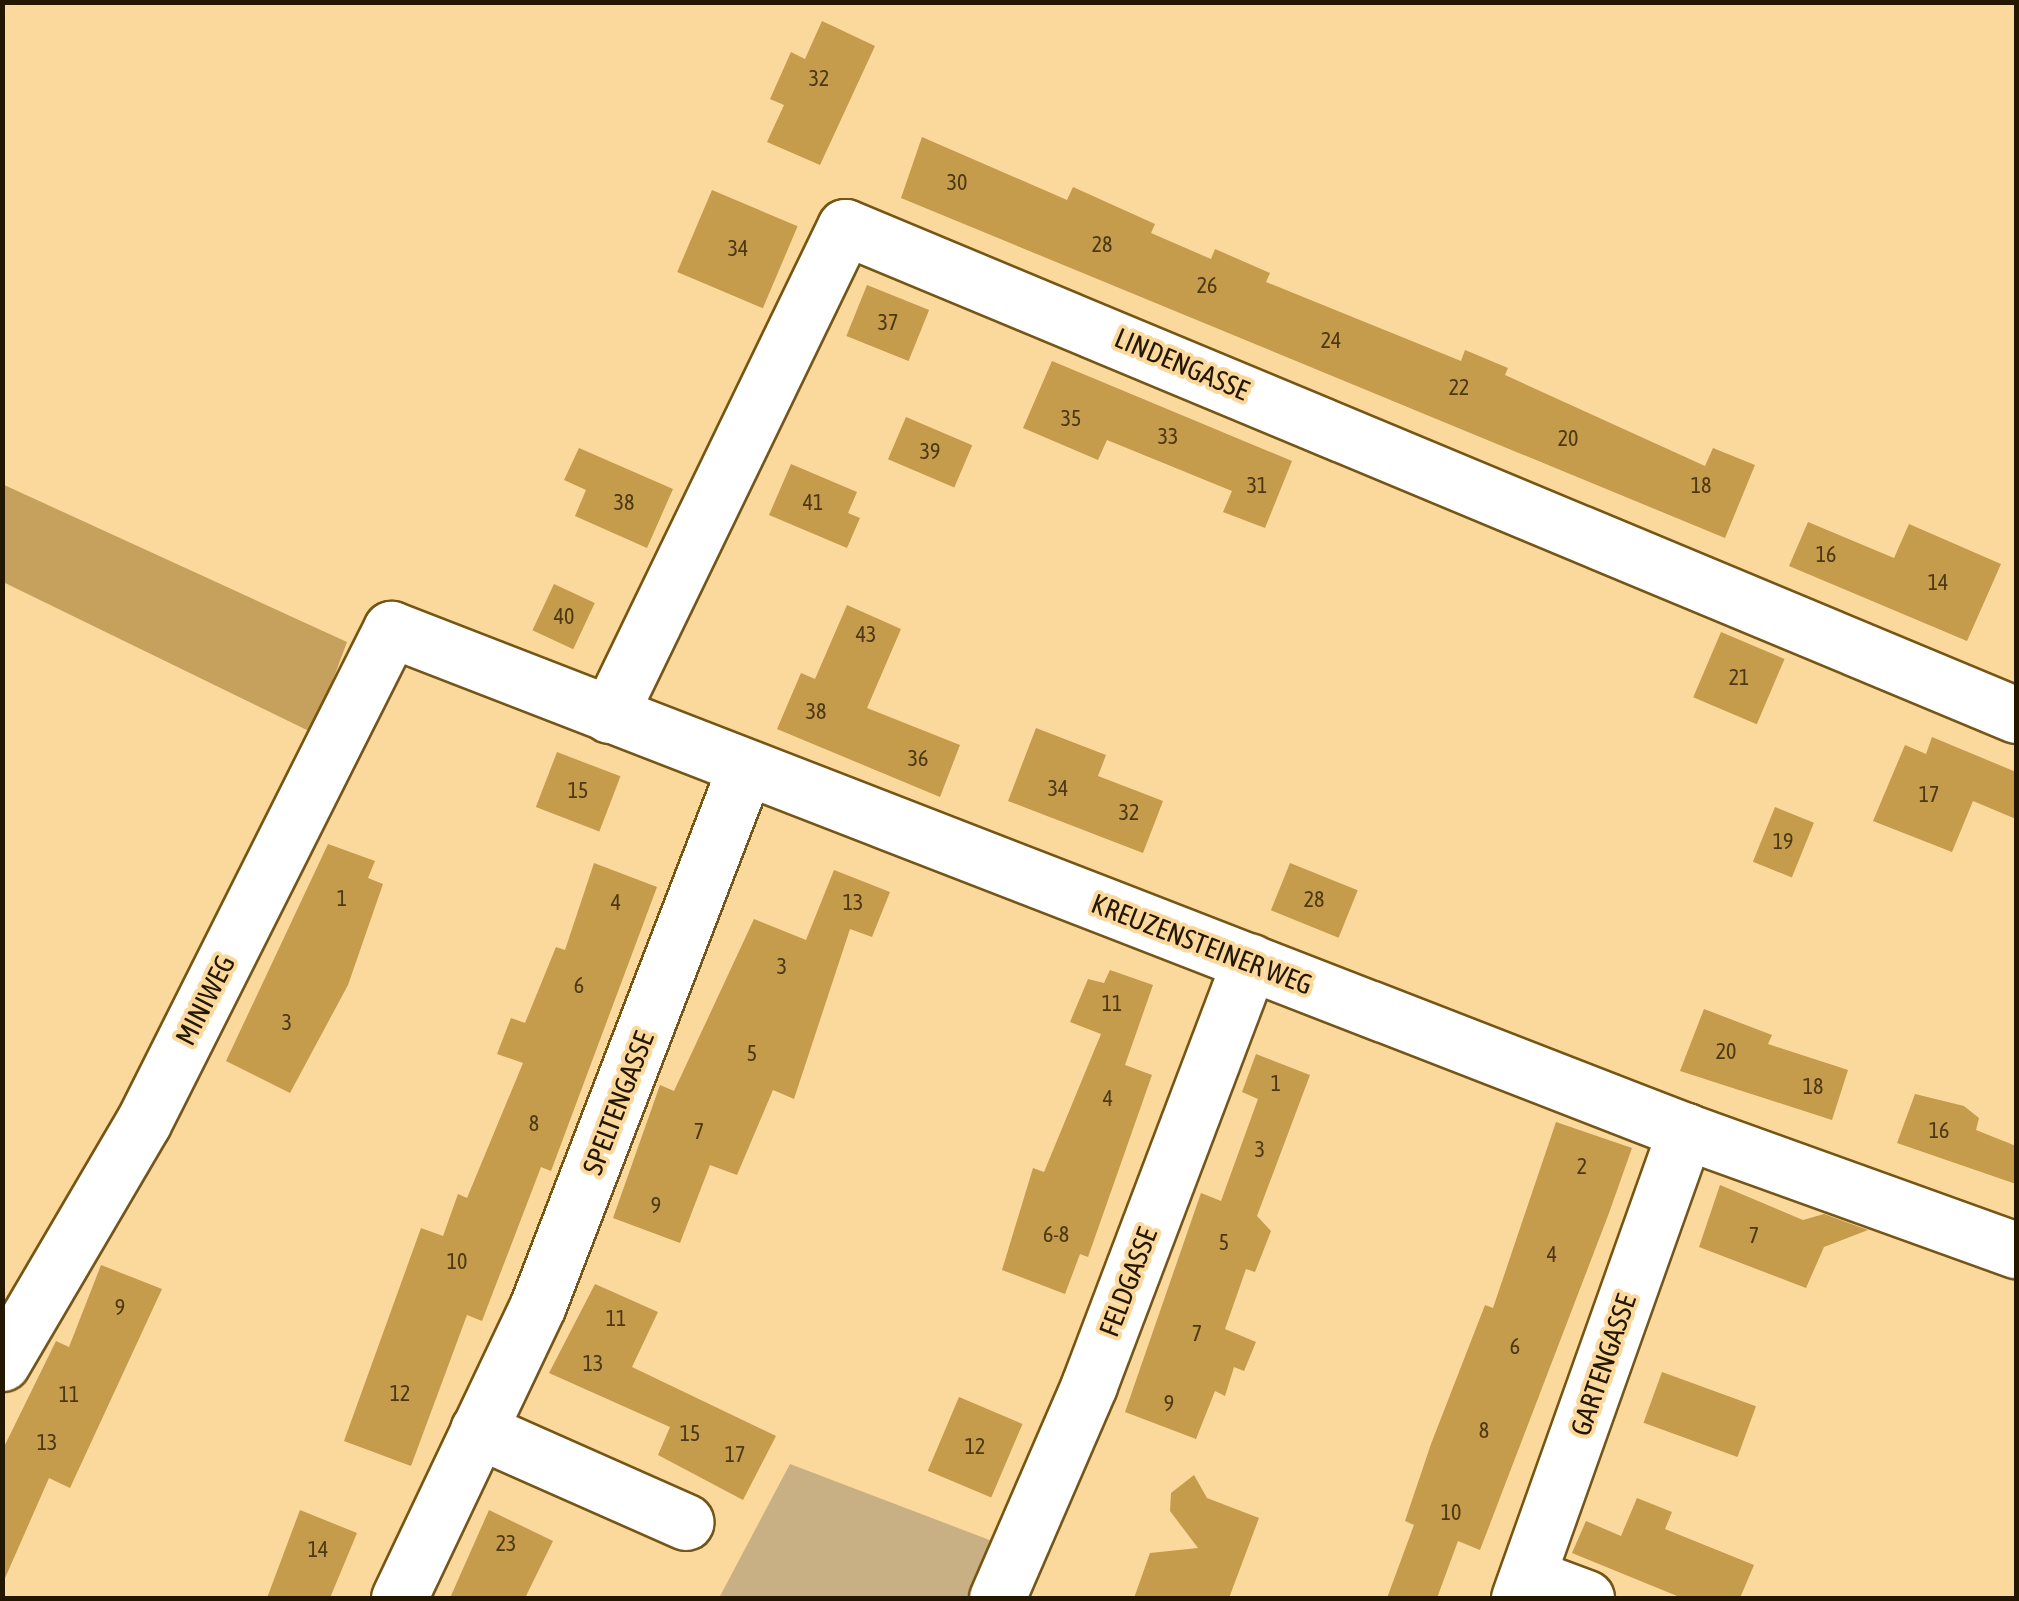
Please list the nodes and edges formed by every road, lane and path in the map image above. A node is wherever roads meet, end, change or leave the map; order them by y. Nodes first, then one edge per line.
1 (390, 629) joint
2 (610, 715) junction
3 (2016, 715) edge
4 (744, 770) junction
5 (1250, 962) junction
6 (1685, 1131) junction
7 (2016, 1250) edge
8 (2, 1363) edge
9 (478, 1430) junction
10 (686, 1522) dead end
11 (1524, 1588) edge
12 (399, 1598) edge
13 (997, 1598) edge
14 (1586, 1598) edge

1 - 2 street, KREUZENSTEINER WEG
1 - 8 street, MINIWEG
2 - 3 street, LINDENGASSE
2 - 4 street, KREUZENSTEINER WEG
4 - 5 street, KREUZENSTEINER WEG
4 - 9 street, SPELTENGASSE
5 - 6 street, KREUZENSTEINER WEG
5 - 13 street, FELDGASSE
6 - 7 street, KREUZENSTEINER WEG
6 - 11 street, GARTENGASSE
9 - 10 street
9 - 12 street, SPELTENGASSE
11 - 14 street

